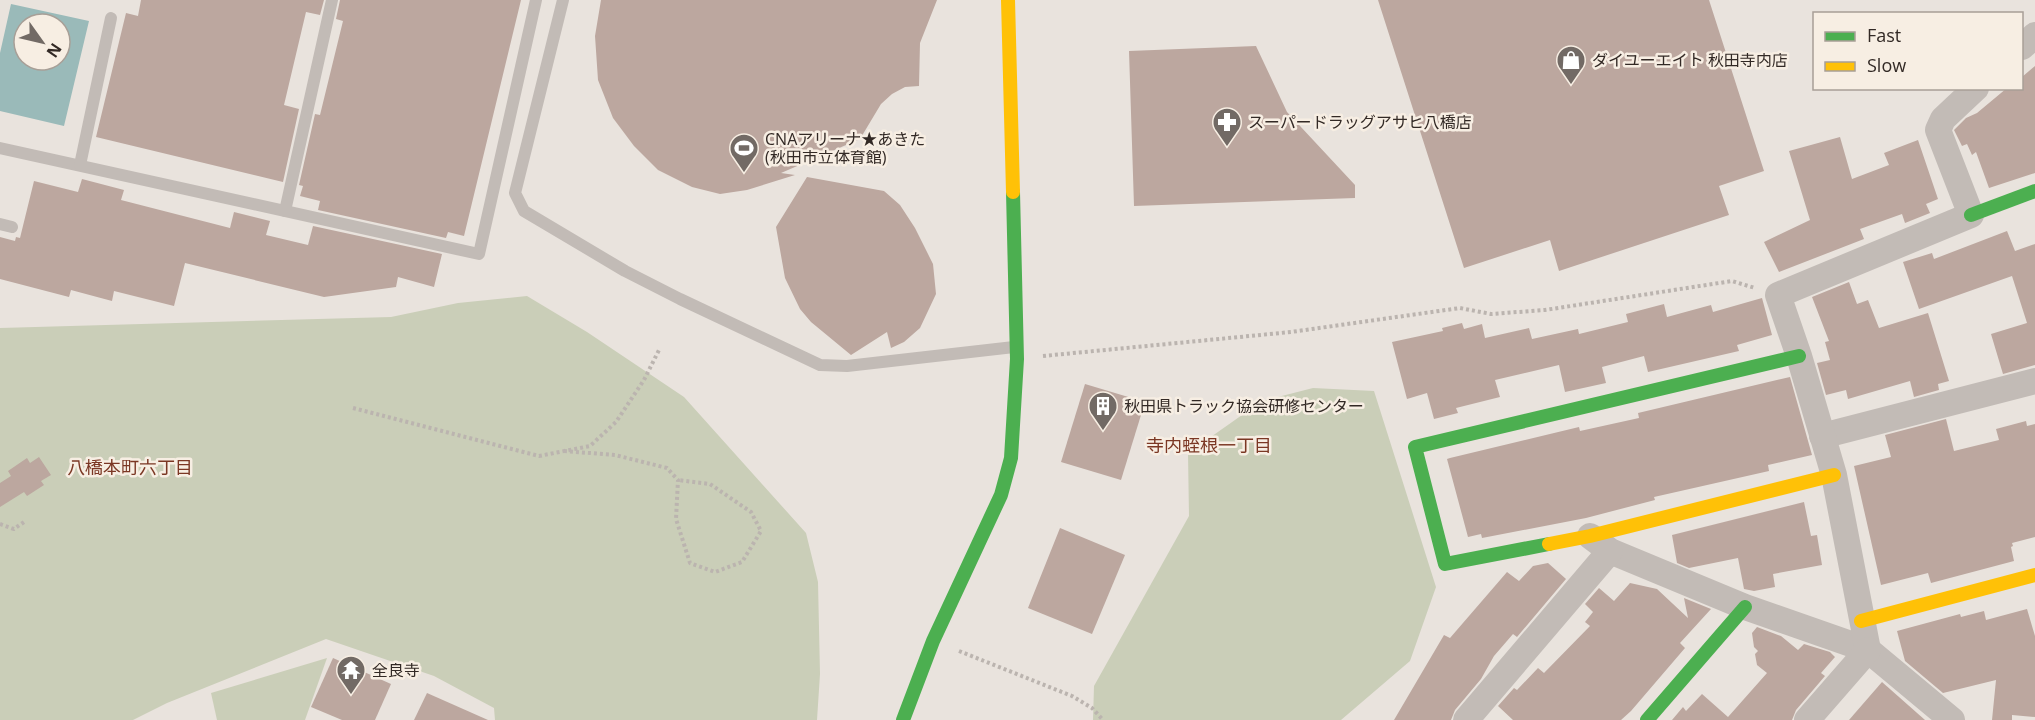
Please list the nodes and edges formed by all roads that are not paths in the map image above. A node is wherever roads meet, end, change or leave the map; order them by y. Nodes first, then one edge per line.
1 (332, 0) edge
2 (536, 0) edge
3 (563, 0) edge
4 (1008, 0) edge
5 (111, 18) dead end
6 (2035, 35) edge
7 (2023, 46) edge
8 (1974, 90) edge
9 (1, 150) edge
10 (80, 165) junction
11 (2035, 191) edge
12 (285, 211) junction
13 (1971, 215) junction
14 (1016, 353) junction
15 (1799, 356) junction
16 (2035, 381) edge
17 (1822, 436) junction
18 (1834, 475) junction
19 (1600, 544) junction
20 (2035, 575) edge
21 (1745, 607) junction
22 (1862, 621) junction
23 (1868, 650) junction
24 (1476, 717) edge
25 (903, 720) edge
26 (1647, 720) edge
27 (1807, 720) edge
28 (1952, 720) edge

1 - 12 lane
2 - 12 lane
3 - 14 lane
4 - 14 street
5 - 10 lane
6 - 7 street
8 - 13 street
9 - 10 lane
10 - 12 lane
11 - 13 street
13 - 15 street
14 - 25 street
15 - 17 street
15 - 19 street
16 - 17 street
17 - 18 street
18 - 19 street
18 - 22 street
19 - 21 street
19 - 24 street
20 - 22 street
21 - 23 street
21 - 26 street
22 - 23 street
23 - 27 street
23 - 28 street

